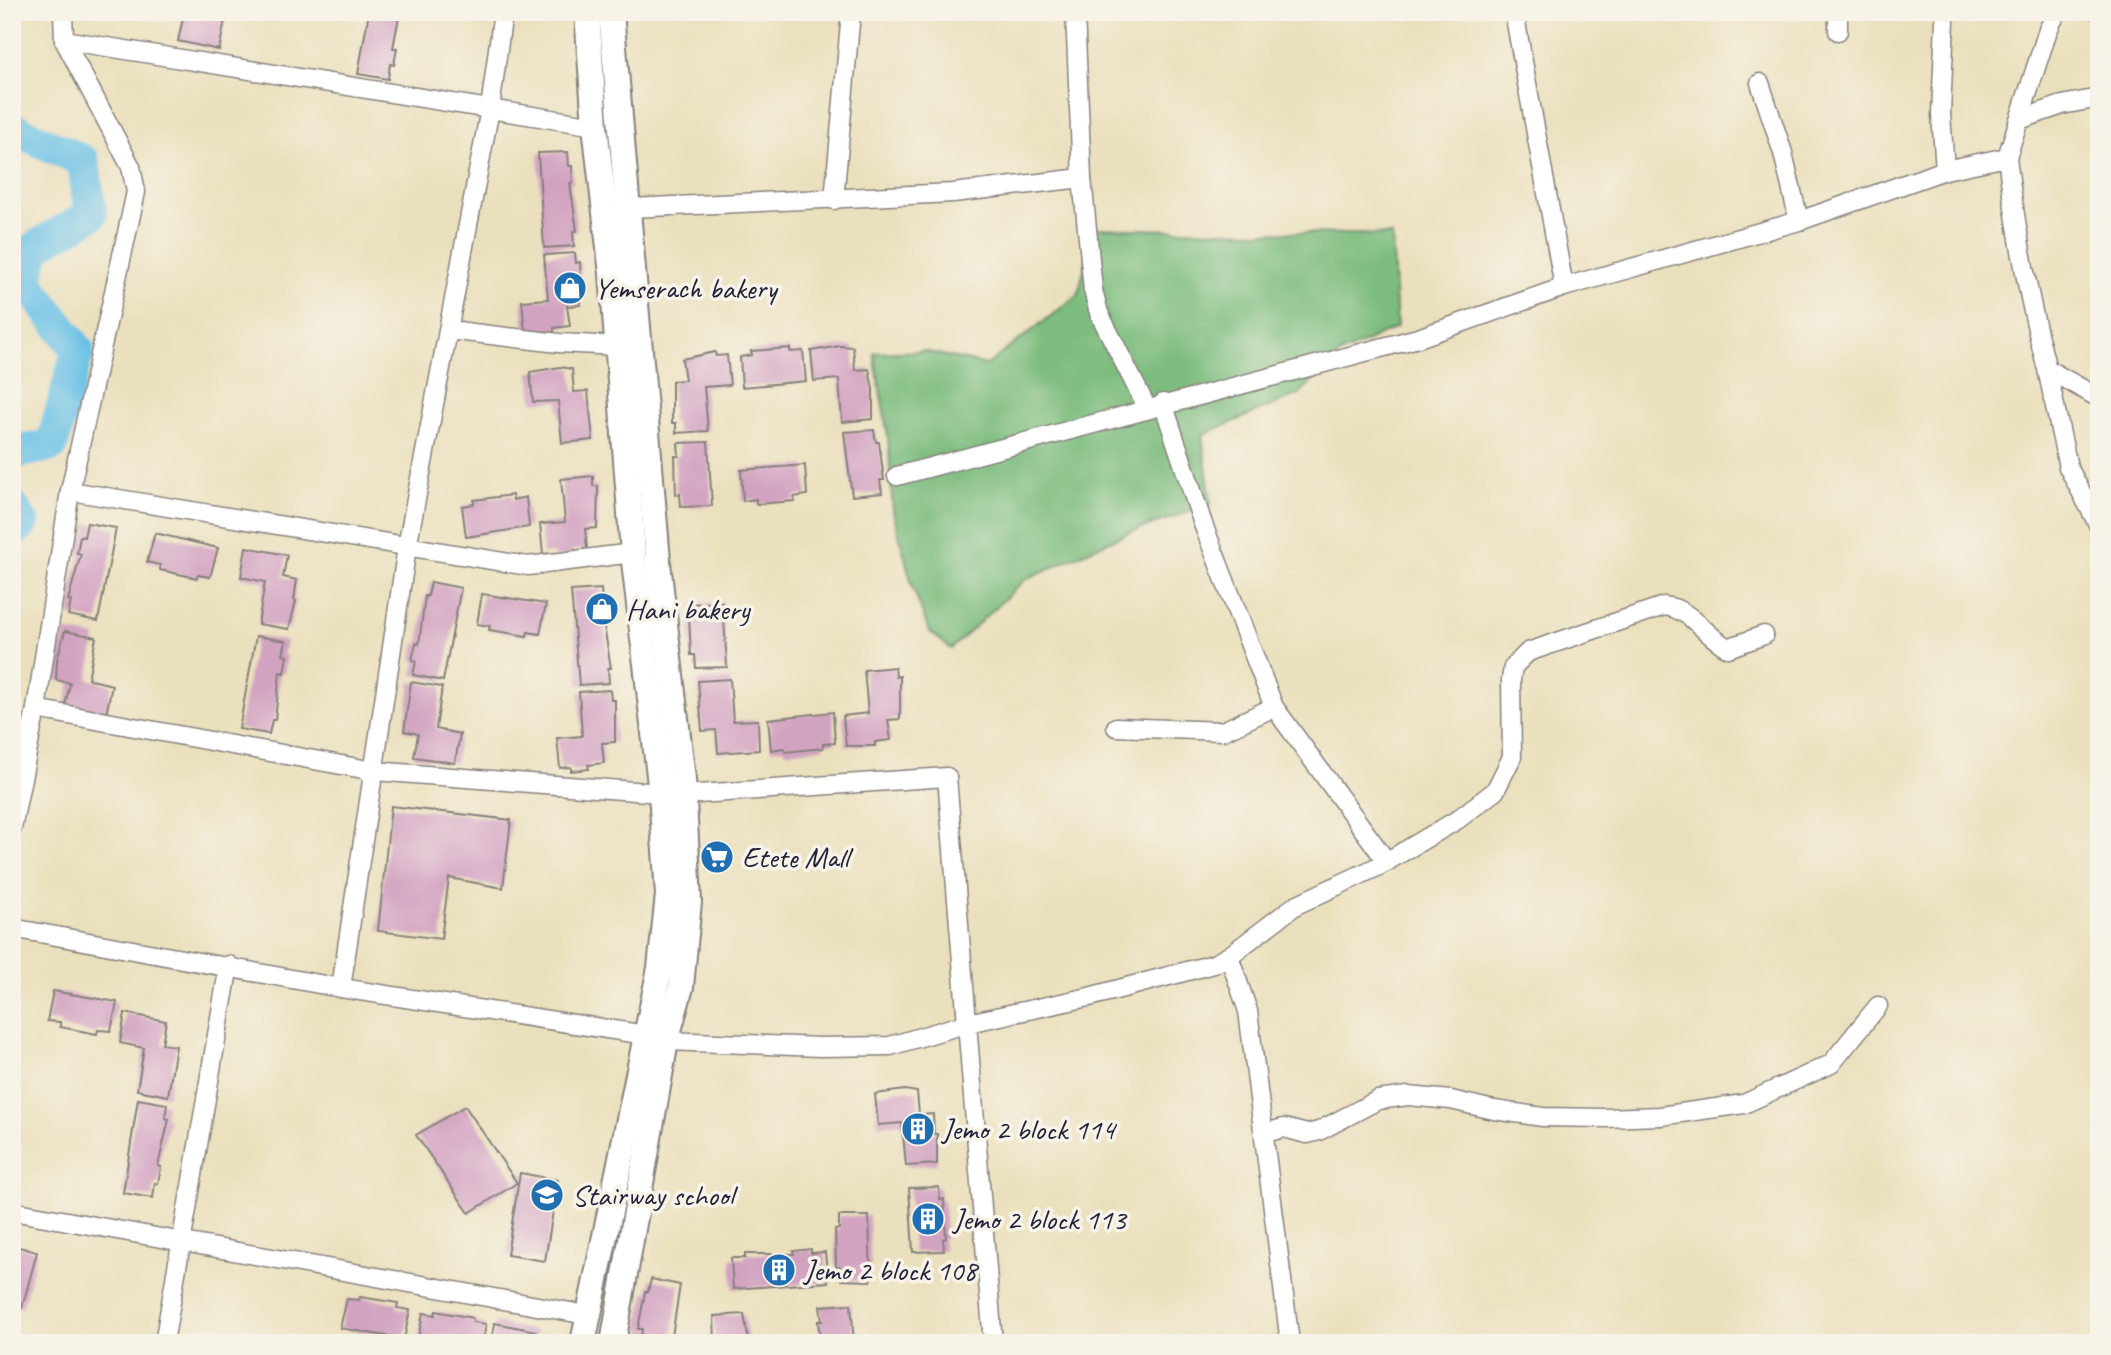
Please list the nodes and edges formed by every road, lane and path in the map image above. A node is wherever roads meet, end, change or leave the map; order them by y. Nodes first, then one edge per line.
1 (63, 12) edge
2 (503, 12) edge
3 (587, 12) edge
4 (611, 12) edge
5 (851, 12) edge
6 (1075, 12) edge
7 (1514, 12) edge
8 (2057, 12) edge
9 (2087, 12) edge
10 (2099, 15) edge
11 (1945, 20) dead end
12 (64, 40) junction
13 (1760, 83) dead end
14 (2099, 98) edge
15 (490, 109) junction
16 (2019, 120) junction
17 (595, 126) junction
18 (2007, 157) junction
19 (1945, 170) junction
20 (1082, 178) junction
21 (834, 200) junction
22 (630, 208) junction
23 (1799, 221) junction
24 (624, 274) junction
25 (1564, 287) junction
26 (448, 330) junction
27 (618, 346) junction
28 (2047, 369) junction
29 (2099, 398) edge
30 (1155, 406) junction
31 (897, 476) dead end
32 (71, 491) junction
33 (2099, 526) edge
34 (407, 547) junction
35 (633, 554) junction
36 (1764, 635) dead end
37 (1274, 708) junction
38 (36, 709) junction
39 (1116, 727) dead end
40 (374, 771) junction
41 (672, 794) junction
42 (12, 828) edge
43 (1387, 862) junction
44 (12, 928) edge
45 (1229, 956) junction
46 (229, 965) junction
47 (341, 988) junction
48 (1878, 1006) dead end
49 (968, 1023) junction
50 (656, 1038) junction
51 (1265, 1133) junction
52 (12, 1211) edge
53 (181, 1240) junction
54 (587, 1315) junction
55 (164, 1343) edge
56 (583, 1343) edge
57 (613, 1343) edge
58 (993, 1343) edge
59 (1290, 1343) edge

1 - 12 street
2 - 15 street
3 - 17 street
4 - 22 street
5 - 21 street
6 - 20 street
7 - 25 street
8 - 16 street
9 - 10 lane
11 - 19 street
12 - 15 street
12 - 32 street
13 - 23 street
14 - 16 street
15 - 17 street
15 - 26 street
16 - 18 street
17 - 24 street
18 - 19 street
18 - 28 street
19 - 23 street
20 - 21 street
20 - 30 street
21 - 22 street
22 - 24 street
23 - 25 street
24 - 27 street
24 - 41 street
25 - 30 street
26 - 27 street
26 - 34 street
27 - 35 street
28 - 29 street
28 - 33 street
30 - 31 street
30 - 37 street
32 - 34 street
32 - 38 street
34 - 35 street
34 - 40 street
35 - 41 street
36 - 43 street
37 - 39 street
37 - 43 street
38 - 40 street
38 - 42 street
40 - 41 street
40 - 47 street
41 - 49 street
41 - 50 street
43 - 45 street
44 - 46 street
45 - 49 street
45 - 51 street
46 - 47 street
46 - 53 street
47 - 50 street
48 - 51 street
49 - 50 street
49 - 58 street
50 - 54 street
50 - 57 street
51 - 59 street
52 - 53 street
53 - 54 street
53 - 55 street
54 - 56 street

